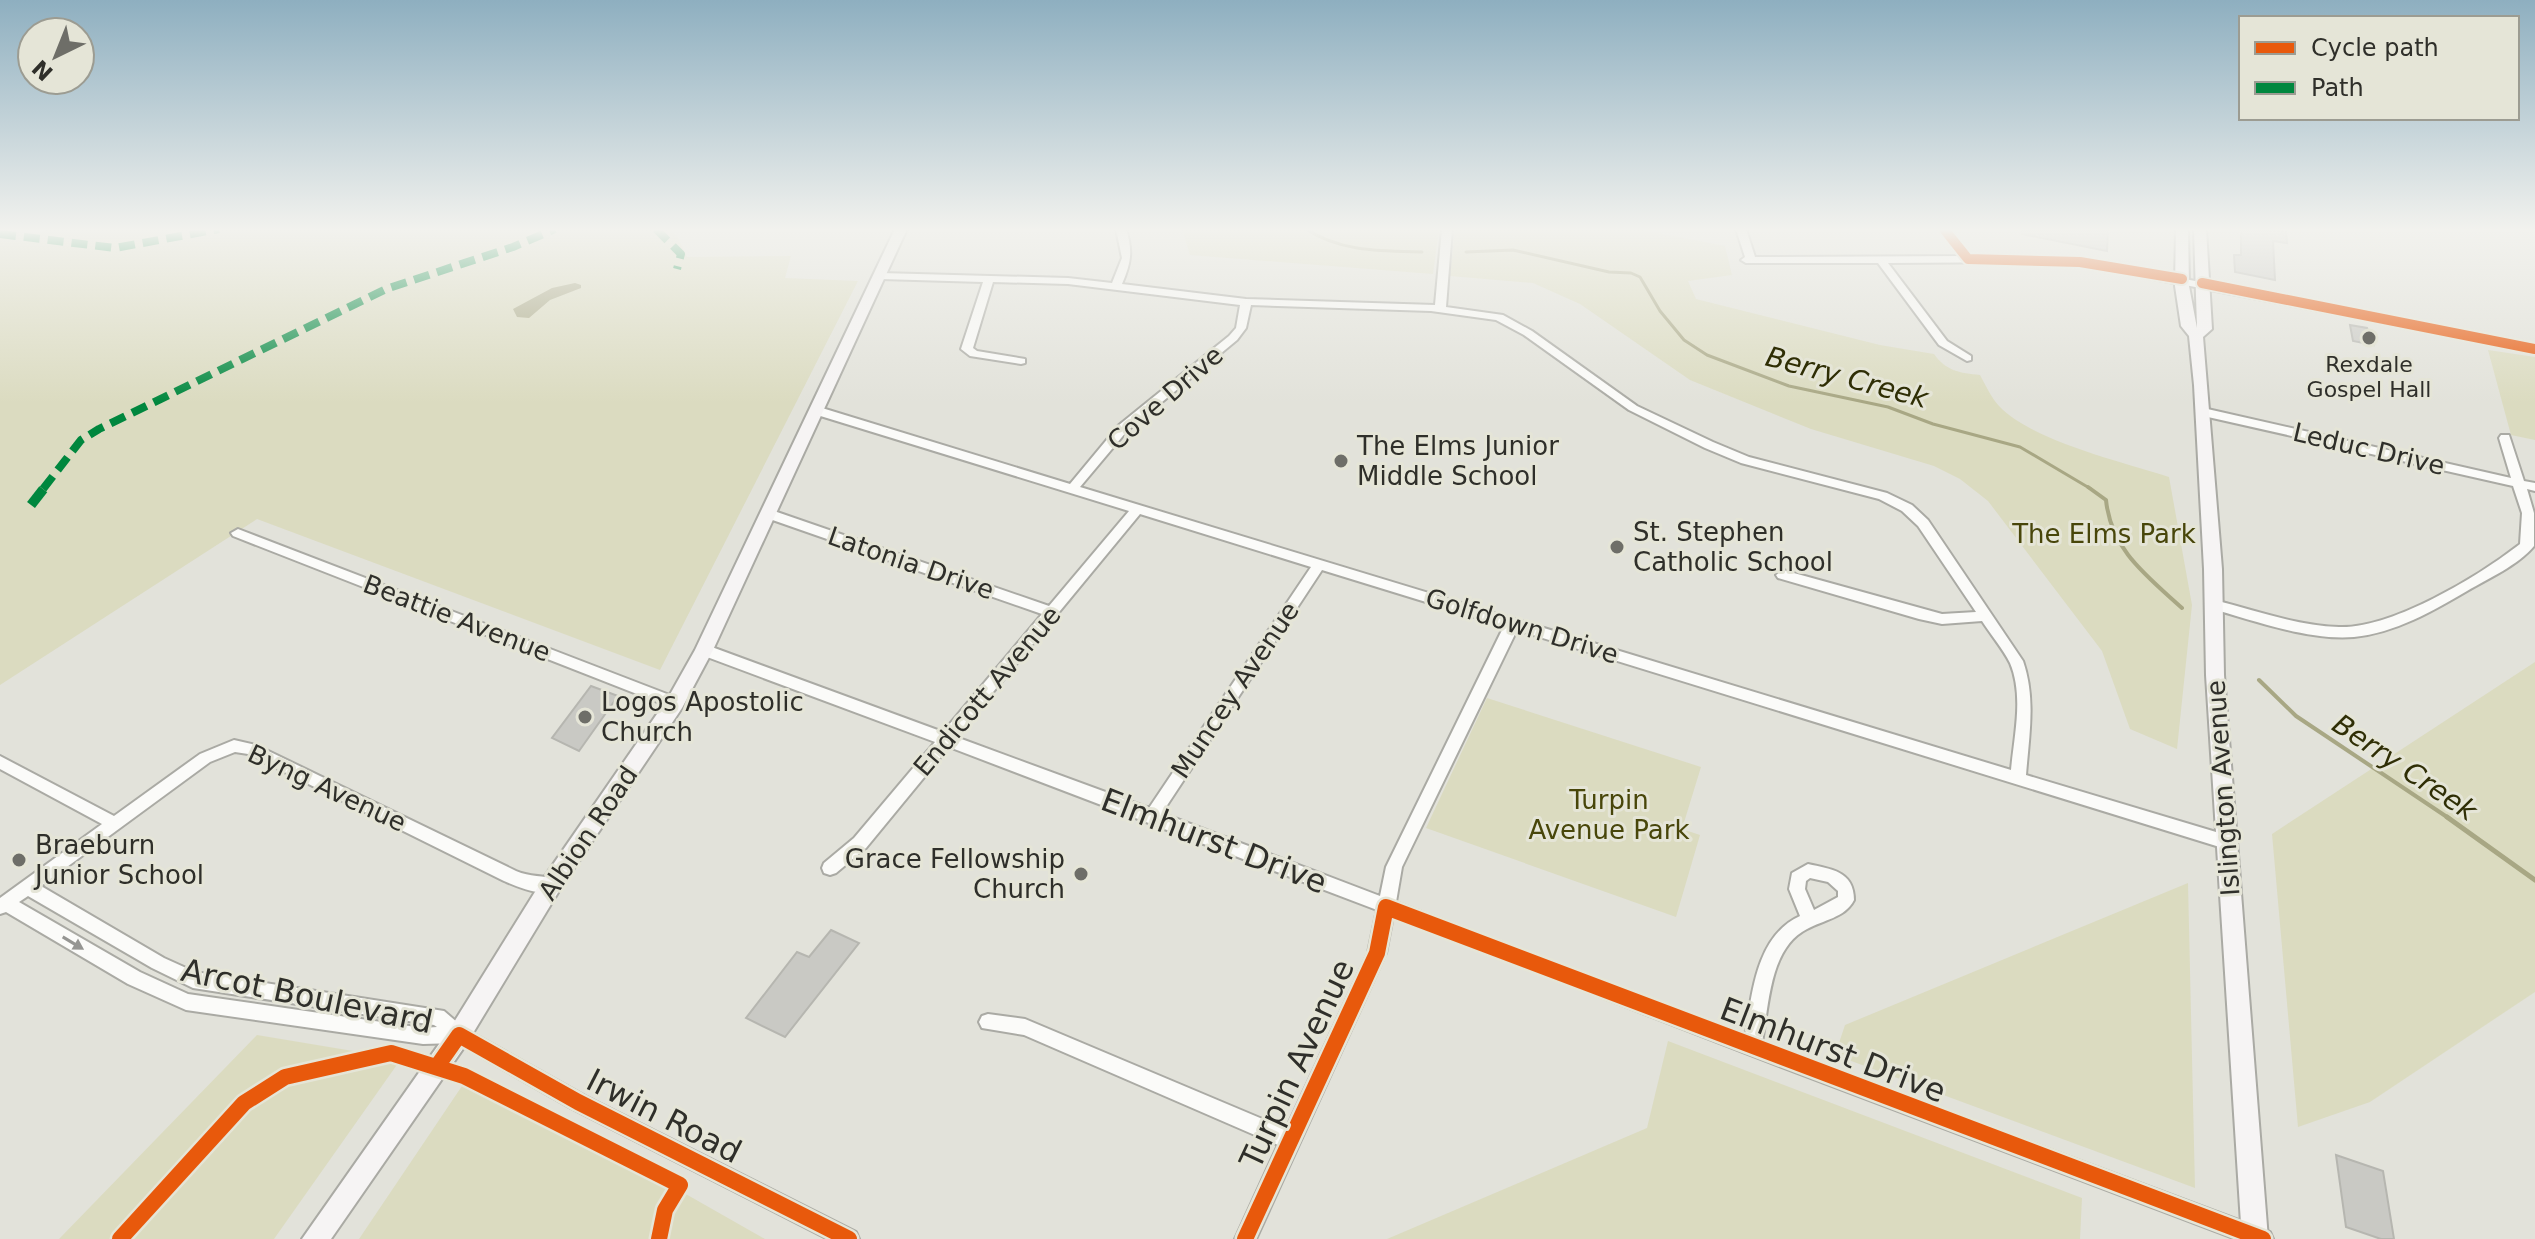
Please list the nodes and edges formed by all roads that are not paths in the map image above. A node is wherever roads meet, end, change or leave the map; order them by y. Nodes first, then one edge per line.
1 (876, 287) edge
2 (987, 287) edge
3 (1123, 287) edge
4 (1442, 287) edge
5 (1901, 287) edge
6 (2183, 287) edge
7 (2202, 287) edge
8 (2221, 287) edge
9 (1246, 302) junction
10 (1440, 309) junction
11 (2196, 336) junction
12 (2535, 349) edge
13 (1967, 358) dead end
14 (1021, 361) dead end
15 (818, 411) junction
16 (2203, 412) junction
17 (2505, 438) dead end
18 (2519, 483) junction
19 (2535, 487) edge
20 (1072, 489) junction
21 (1138, 508) junction
22 (769, 514) junction
23 (238, 533) dead end
24 (1319, 565) junction
25 (1783, 575) dead end
26 (2214, 605) junction
27 (1053, 613) junction
28 (1984, 616) junction
29 (1513, 623) junction
30 (704, 650) junction
31 (675, 703) junction
32 (944, 740) junction
33 (0, 762) edge
34 (2018, 778) junction
35 (1152, 816) junction
36 (113, 823) junction
37 (2226, 842) junction
38 (830, 868) dead end
39 (551, 885) junction
40 (28, 887) junction
41 (3, 905) edge
42 (1386, 907) junction
43 (1809, 918) dead end
44 (988, 1022) dead end
45 (459, 1035) junction
46 (1752, 1047) junction
47 (1291, 1141) junction
48 (2258, 1238) edge
49 (315, 1239) edge
50 (849, 1239) edge
51 (1245, 1239) edge

1 - 15 main road, Albion Road
2 - 14 street
3 - 9 street
4 - 10 street
5 - 13 street
6 - 11 main road, Islington Avenue
7 - 11 main road, Islington Avenue
8 - 12 street
9 - 10 street
9 - 20 street, Cove Drive
10 - 28 street
11 - 16 main road, Islington Avenue
15 - 20 street, Golfdown Drive
15 - 22 main road, Albion Road
16 - 18 street, Leduc Drive
16 - 26 main road, Islington Avenue
17 - 18 street
18 - 19 street, Leduc Drive
18 - 26 street
20 - 21 street, Golfdown Drive
21 - 24 street, Golfdown Drive
21 - 27 street, Endicott Avenue
22 - 27 street, Latonia Drive
22 - 30 main road, Albion Road
23 - 31 street, Beattie Avenue
24 - 29 street, Golfdown Drive
24 - 35 street, Muncey Avenue
25 - 28 street
26 - 37 main road, Islington Avenue
27 - 32 street, Endicott Avenue
28 - 34 street
29 - 34 street, Golfdown Drive
29 - 42 street, Turpin Avenue
30 - 31 main road, Albion Road
30 - 32 street, Elmhurst Drive
31 - 39 main road, Albion Road
32 - 35 street, Elmhurst Drive
32 - 38 street, Endicott Avenue
33 - 36 street
34 - 37 street, Golfdown Drive
35 - 42 street, Elmhurst Drive
36 - 39 street, Byng Avenue
36 - 40 street
37 - 48 main road, Islington Avenue
39 - 45 main road, Albion Road
40 - 41 street
40 - 45 street, Arcot Boulevard
41 -> 45 street, Arcot Boulevard
42 - 46 street, Elmhurst Drive
42 - 47 street, Turpin Avenue
43 - 46 street
44 - 47 street
45 - 49 main road, Albion Road
45 - 50 street, Irwin Road
46 - 48 street, Elmhurst Drive
47 - 51 street, Turpin Avenue

